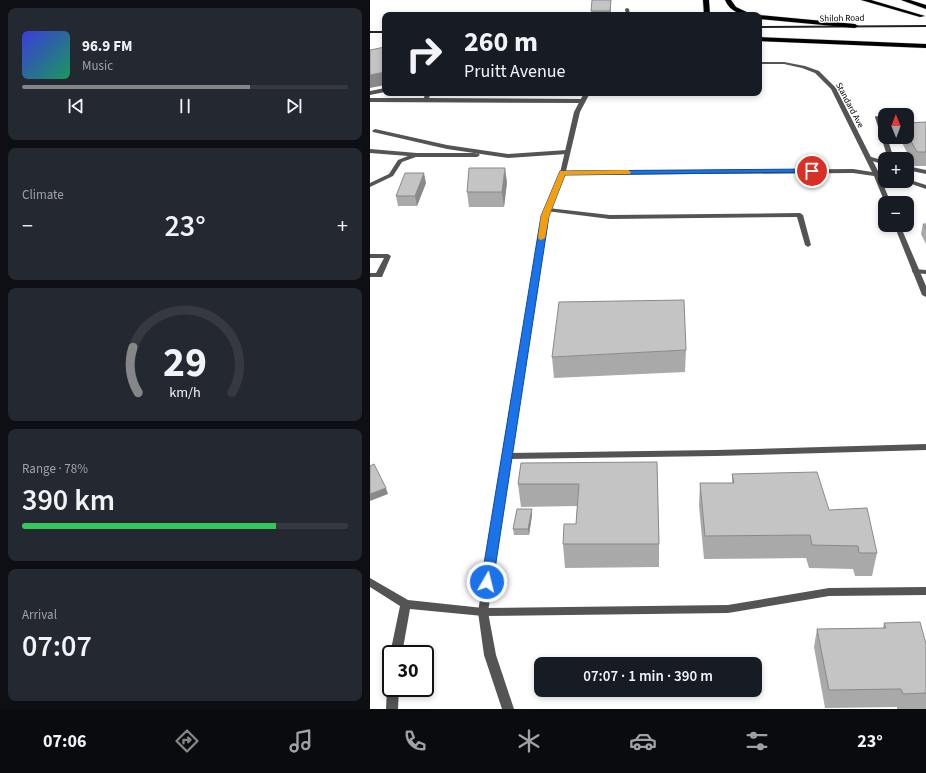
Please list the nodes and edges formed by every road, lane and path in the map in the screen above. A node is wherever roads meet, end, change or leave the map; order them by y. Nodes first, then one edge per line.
1 (706, 0) edge
2 (728, 0) edge
3 (864, 0) edge
4 (874, 0) edge
5 (904, 0) edge
6 (926, 7) edge
7 (627, 8) dead end
8 (628, 12) edge
9 (706, 12) edge
10 (743, 12) edge
11 (762, 17) edge
12 (924, 17) edge
13 (855, 26) junction
14 (926, 26) edge
15 (762, 27) edge
16 (370, 32) edge
17 (382, 32) edge
18 (762, 39) edge
19 (926, 46) edge
20 (762, 63) edge
21 (382, 91) edge
22 (370, 93) edge
23 (427, 96) edge
24 (585, 96) edge
25 (370, 100) edge
26 (426, 100) junction
27 (582, 101) junction
28 (375, 131) dead end
29 (370, 151) edge
30 (568, 152) junction
31 (417, 155) junction
32 (508, 156) junction
33 (868, 158) junction
34 (878, 161) edge
35 (914, 169) edge
36 (926, 172) edge
37 (563, 173) junction
38 (876, 174) junction
39 (914, 183) edge
40 (370, 185) edge
41 (926, 187) edge
42 (885, 196) edge
43 (548, 210) junction
44 (900, 232) edge
45 (808, 245) dead end
46 (370, 256) edge
47 (916, 271) junction
48 (926, 272) edge
49 (370, 275) edge
50 (926, 295) edge
51 (926, 447) edge
52 (507, 456) junction
53 (370, 582) edge
54 (926, 591) edge
55 (406, 604) junction
56 (483, 612) junction
57 (398, 645) edge
58 (393, 697) edge
59 (392, 709) edge
60 (508, 709) edge

1 - 9 highway
2 - 10 highway
3 - 12 highway
4 - 12 highway
5 - 6 highway
7 - 8 street
11 - 13 highway
13 - 14 main road, Shiloh Road
13 - 15 main road, Shiloh Road
16 - 17 main road
18 - 19 highway
20 - 33 street, Standard Ave
21 - 22 street
23 - 26 street
24 - 27 street
25 - 26 street
26 - 27 street
27 - 30 street
28 - 32 street
29 - 31 street
30 - 32 street
30 - 37 street
31 - 32 street
31 - 40 street
33 - 34 street
33 - 38 street, Standard Ave
35 - 36 street
37 - 38 street
37 - 43 street
38 - 42 street, Standard Ave
39 - 41 street
43 - 45 street
43 - 52 street
44 - 47 street
46 - 49 street
47 - 48 street
47 - 50 street
51 - 52 street
52 - 56 street
53 - 55 street
54 - 56 street
55 - 56 street
55 - 57 street
56 - 60 street
58 - 59 street

